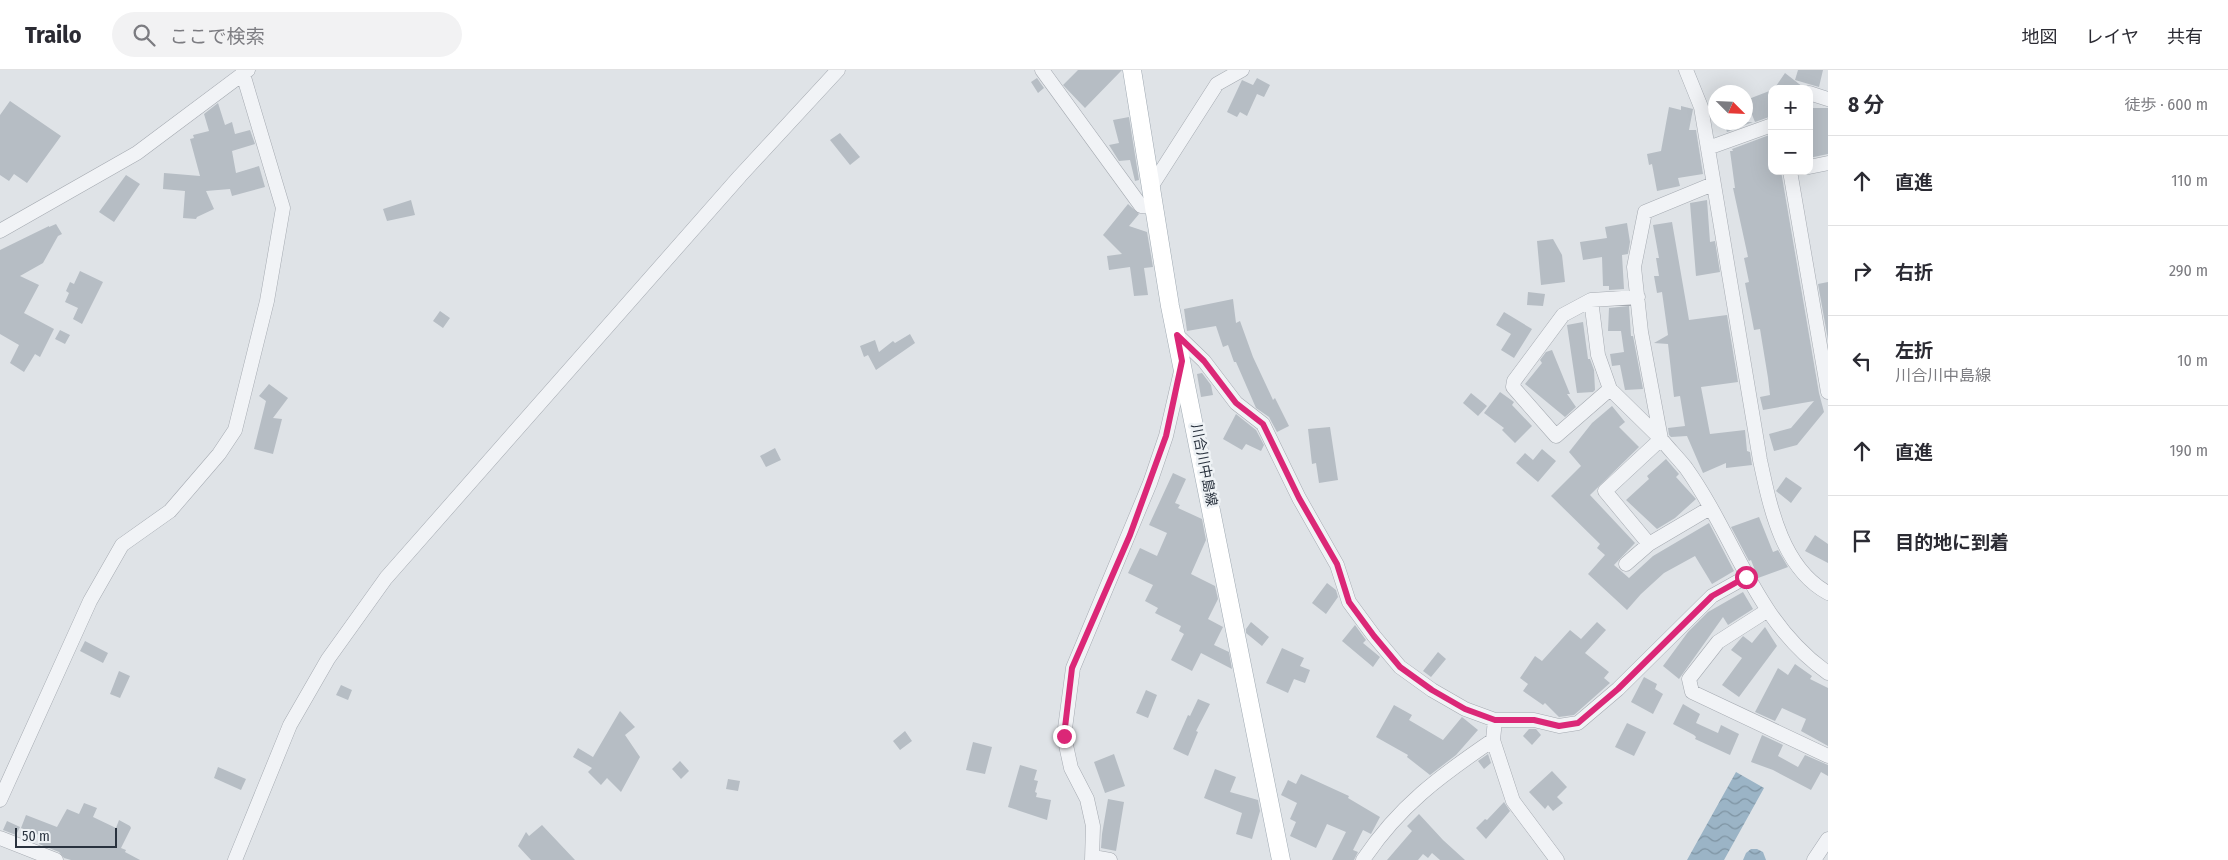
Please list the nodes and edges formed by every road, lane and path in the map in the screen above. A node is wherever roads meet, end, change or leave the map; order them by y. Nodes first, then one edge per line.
1 (838, 70) edge
2 (1042, 70) edge
3 (1132, 70) edge
4 (1242, 70) edge
5 (1686, 70) edge
6 (245, 72) edge
7 (1813, 94) edge
8 (1828, 98) edge
9 (1768, 126) edge
10 (1708, 148) junction
11 (1828, 163) edge
12 (1813, 166) edge
13 (1791, 175) edge
14 (1713, 184) junction
15 (1151, 187) junction
16 (1154, 207) junction
17 (0, 231) edge
18 (1638, 297) junction
19 (1591, 300) junction
20 (1177, 335) junction
21 (1182, 361) junction
22 (1610, 389) junction
23 (1828, 392) edge
24 (1661, 439) junction
25 (1710, 508) junction
26 (1649, 544) junction
27 (1626, 564) dead end
28 (1746, 577) junction
29 (1828, 593) edge
30 (1768, 610) junction
31 (1828, 673) edge
32 (1495, 720) junction
33 (1493, 740) junction
34 (1828, 756) edge
35 (0, 800) edge
36 (0, 838) edge
37 (1828, 839) edge
38 (1093, 858) edge
39 (56, 860) edge
40 (235, 860) edge
41 (1110, 860) edge
42 (1281, 860) edge
43 (1363, 860) edge
44 (1556, 860) edge
45 (1814, 860) edge

1 - 40 street
2 - 16 street
3 - 15 main road, 川合川中島線
4 - 15 street
5 - 10 street
6 - 17 street
6 - 35 street
7 - 8 street
9 - 10 street
10 - 14 street
11 - 12 street
13 - 23 street
14 - 18 street
14 - 29 street
15 - 16 main road, 川合川中島線
16 - 20 main road, 川合川中島線
18 - 19 street
18 - 24 street
19 - 22 street
19 - 22 street
20 - 21 main road, 川合川中島線
20 - 32 street
21 - 38 street
21 - 42 main road, 川合川中島線
22 - 24 street
24 - 25 street
24 - 26 street
25 - 26 street
25 - 28 street
26 - 27 street
28 - 30 street
28 - 32 street
30 - 31 street
30 - 34 street
32 - 33 street
33 - 43 street
33 - 44 street
36 - 39 street
37 - 45 street
38 - 41 street

